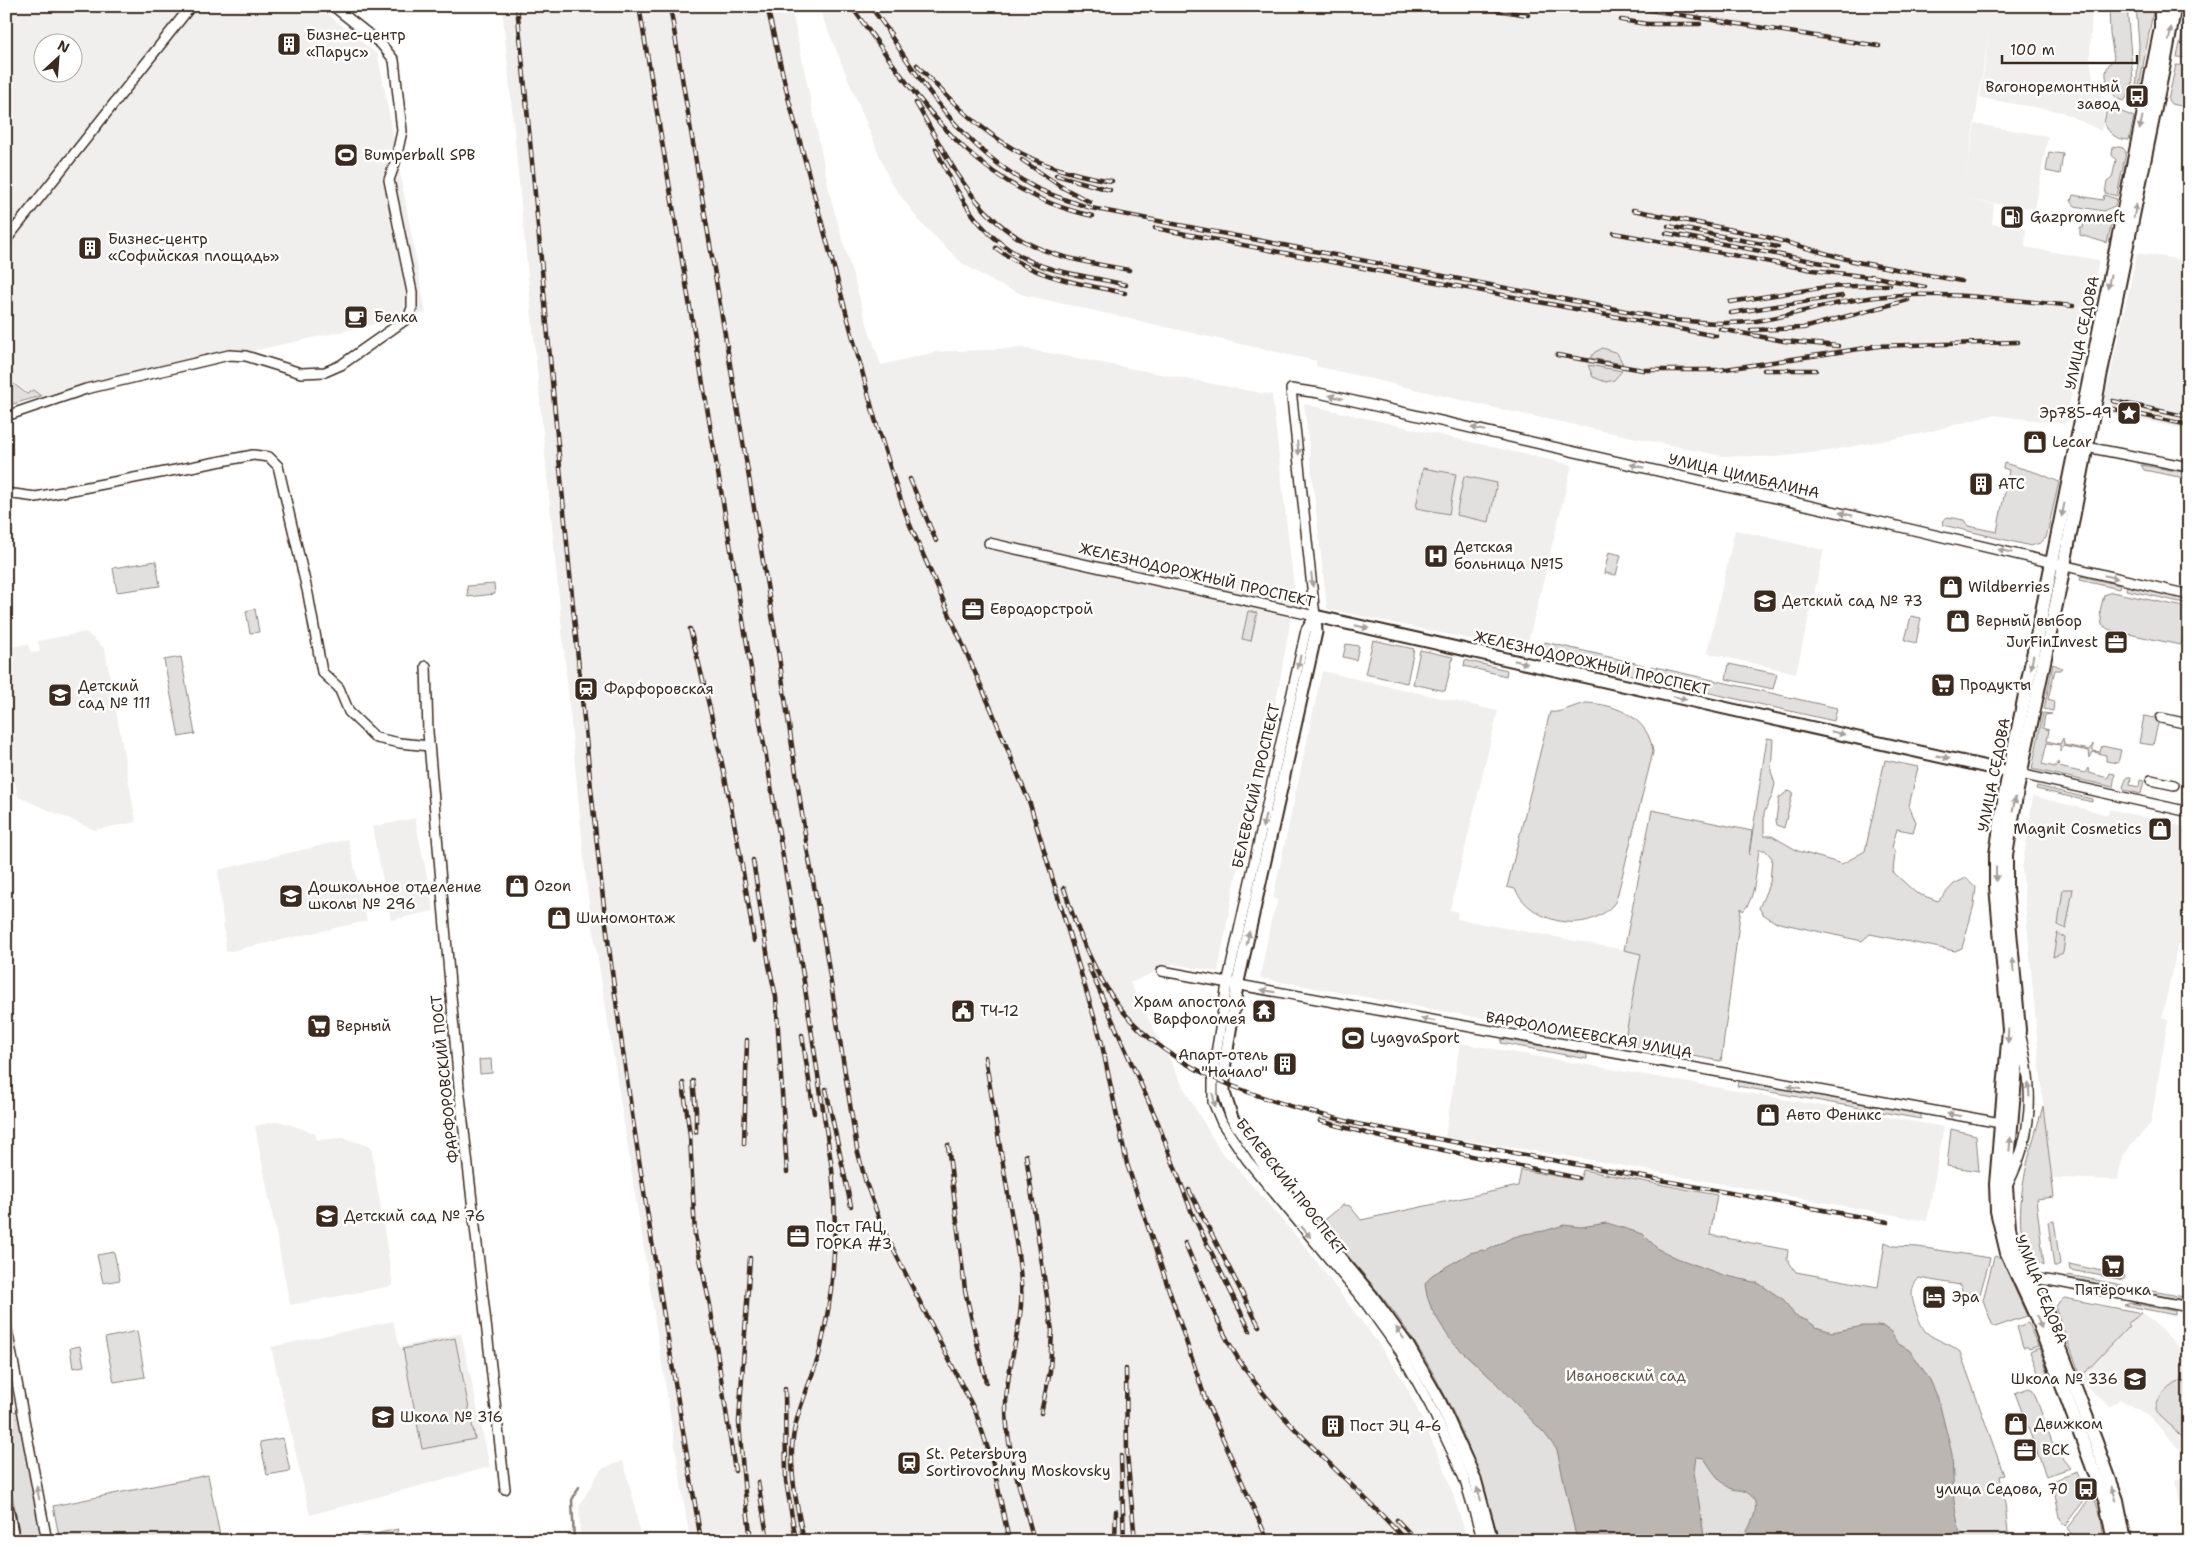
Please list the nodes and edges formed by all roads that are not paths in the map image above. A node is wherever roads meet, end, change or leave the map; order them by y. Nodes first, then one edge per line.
1 (191, 6) edge
2 (333, 6) edge
3 (2161, 6) edge
4 (2174, 9) edge
5 (6, 240) edge
6 (1291, 389) joint
7 (6, 416) edge
8 (2081, 446) junction
9 (2189, 468) edge
10 (6, 493) edge
11 (989, 543) dead end
12 (2057, 565) junction
13 (2189, 595) edge
14 (1315, 616) junction
15 (426, 666) dead end
16 (2161, 718) dead end
17 (2189, 720) edge
18 (430, 746) junction
19 (2015, 773) junction
20 (2151, 780) dead end
21 (2174, 786) dead end
22 (2189, 812) edge
23 (1162, 972) dead end
24 (1232, 985) junction
25 (2019, 1030) junction
26 (2007, 1124) junction
27 (2006, 1187) junction
28 (2024, 1278) junction
29 (2189, 1307) edge
30 (6, 1324) edge
31 (505, 1489) dead end
32 (6, 1510) edge
33 (12, 1541) edge
34 (47, 1541) edge
35 (1482, 1541) edge
36 (1492, 1541) edge
37 (2114, 1541) edge
38 (2125, 1541) edge

1 - 5 street
2 - 7 street
3 -> 8 main road, УЛИЦА СЕДОВА
8 -> 4 main road, УЛИЦА СЕДОВА
12 -> 6 street, УЛИЦА ЦИМБАЛИНА
6 -> 14 street, БЕЛЕВСКИЙ ПРОСПЕКТ
8 - 9 street
8 - 12 main road, УЛИЦА СЕДОВА
10 - 18 street
11 - 14 street, ЖЕЛЕЗНОДОРОЖНЫЙ ПРОСПЕКТ
12 -> 13 street, УЛИЦА ЦИМБАЛИНА
12 - 19 main road, УЛИЦА СЕДОВА
14 -> 19 street, ЖЕЛЕЗНОДОРОЖНЫЙ ПРОСПЕКТ
14 - 24 street, БЕЛЕВСКИЙ ПРОСПЕКТ
15 - 18 street, ФАРФОРОВСКИЙ ПОСТ
16 - 17 street
18 - 31 street, ФАРФОРОВСКИЙ ПОСТ
19 - 22 street, ЖЕЛЕЗНОДОРОЖНЫЙ ПРОСПЕКТ
25 -> 19 main road, УЛИЦА СЕДОВА
19 -> 26 main road, УЛИЦА СЕДОВА
20 - 21 street
23 - 24 street, ВАРФОЛОМЕЕВСКАЯ УЛИЦА
26 -> 24 street, ВАРФОЛОМЕЕВСКАЯ УЛИЦА
24 -> 35 street, БЕЛЕВСКИЙ ПРОСПЕКТ
36 -> 24 street, БЕЛЕВСКИЙ ПРОСПЕКТ
25 - 26 main road, УЛИЦА СЕДОВА
27 -> 25 street
27 -> 26 main road, УЛИЦА СЕДОВА
26 - 28 main road, УЛИЦА СЕДОВА
27 - 28 main road, УЛИЦА СЕДОВА
28 - 29 street
28 -> 37 main road, УЛИЦА СЕДОВА
38 -> 28 main road, УЛИЦА СЕДОВА
34 -> 30 street
32 - 33 main road

